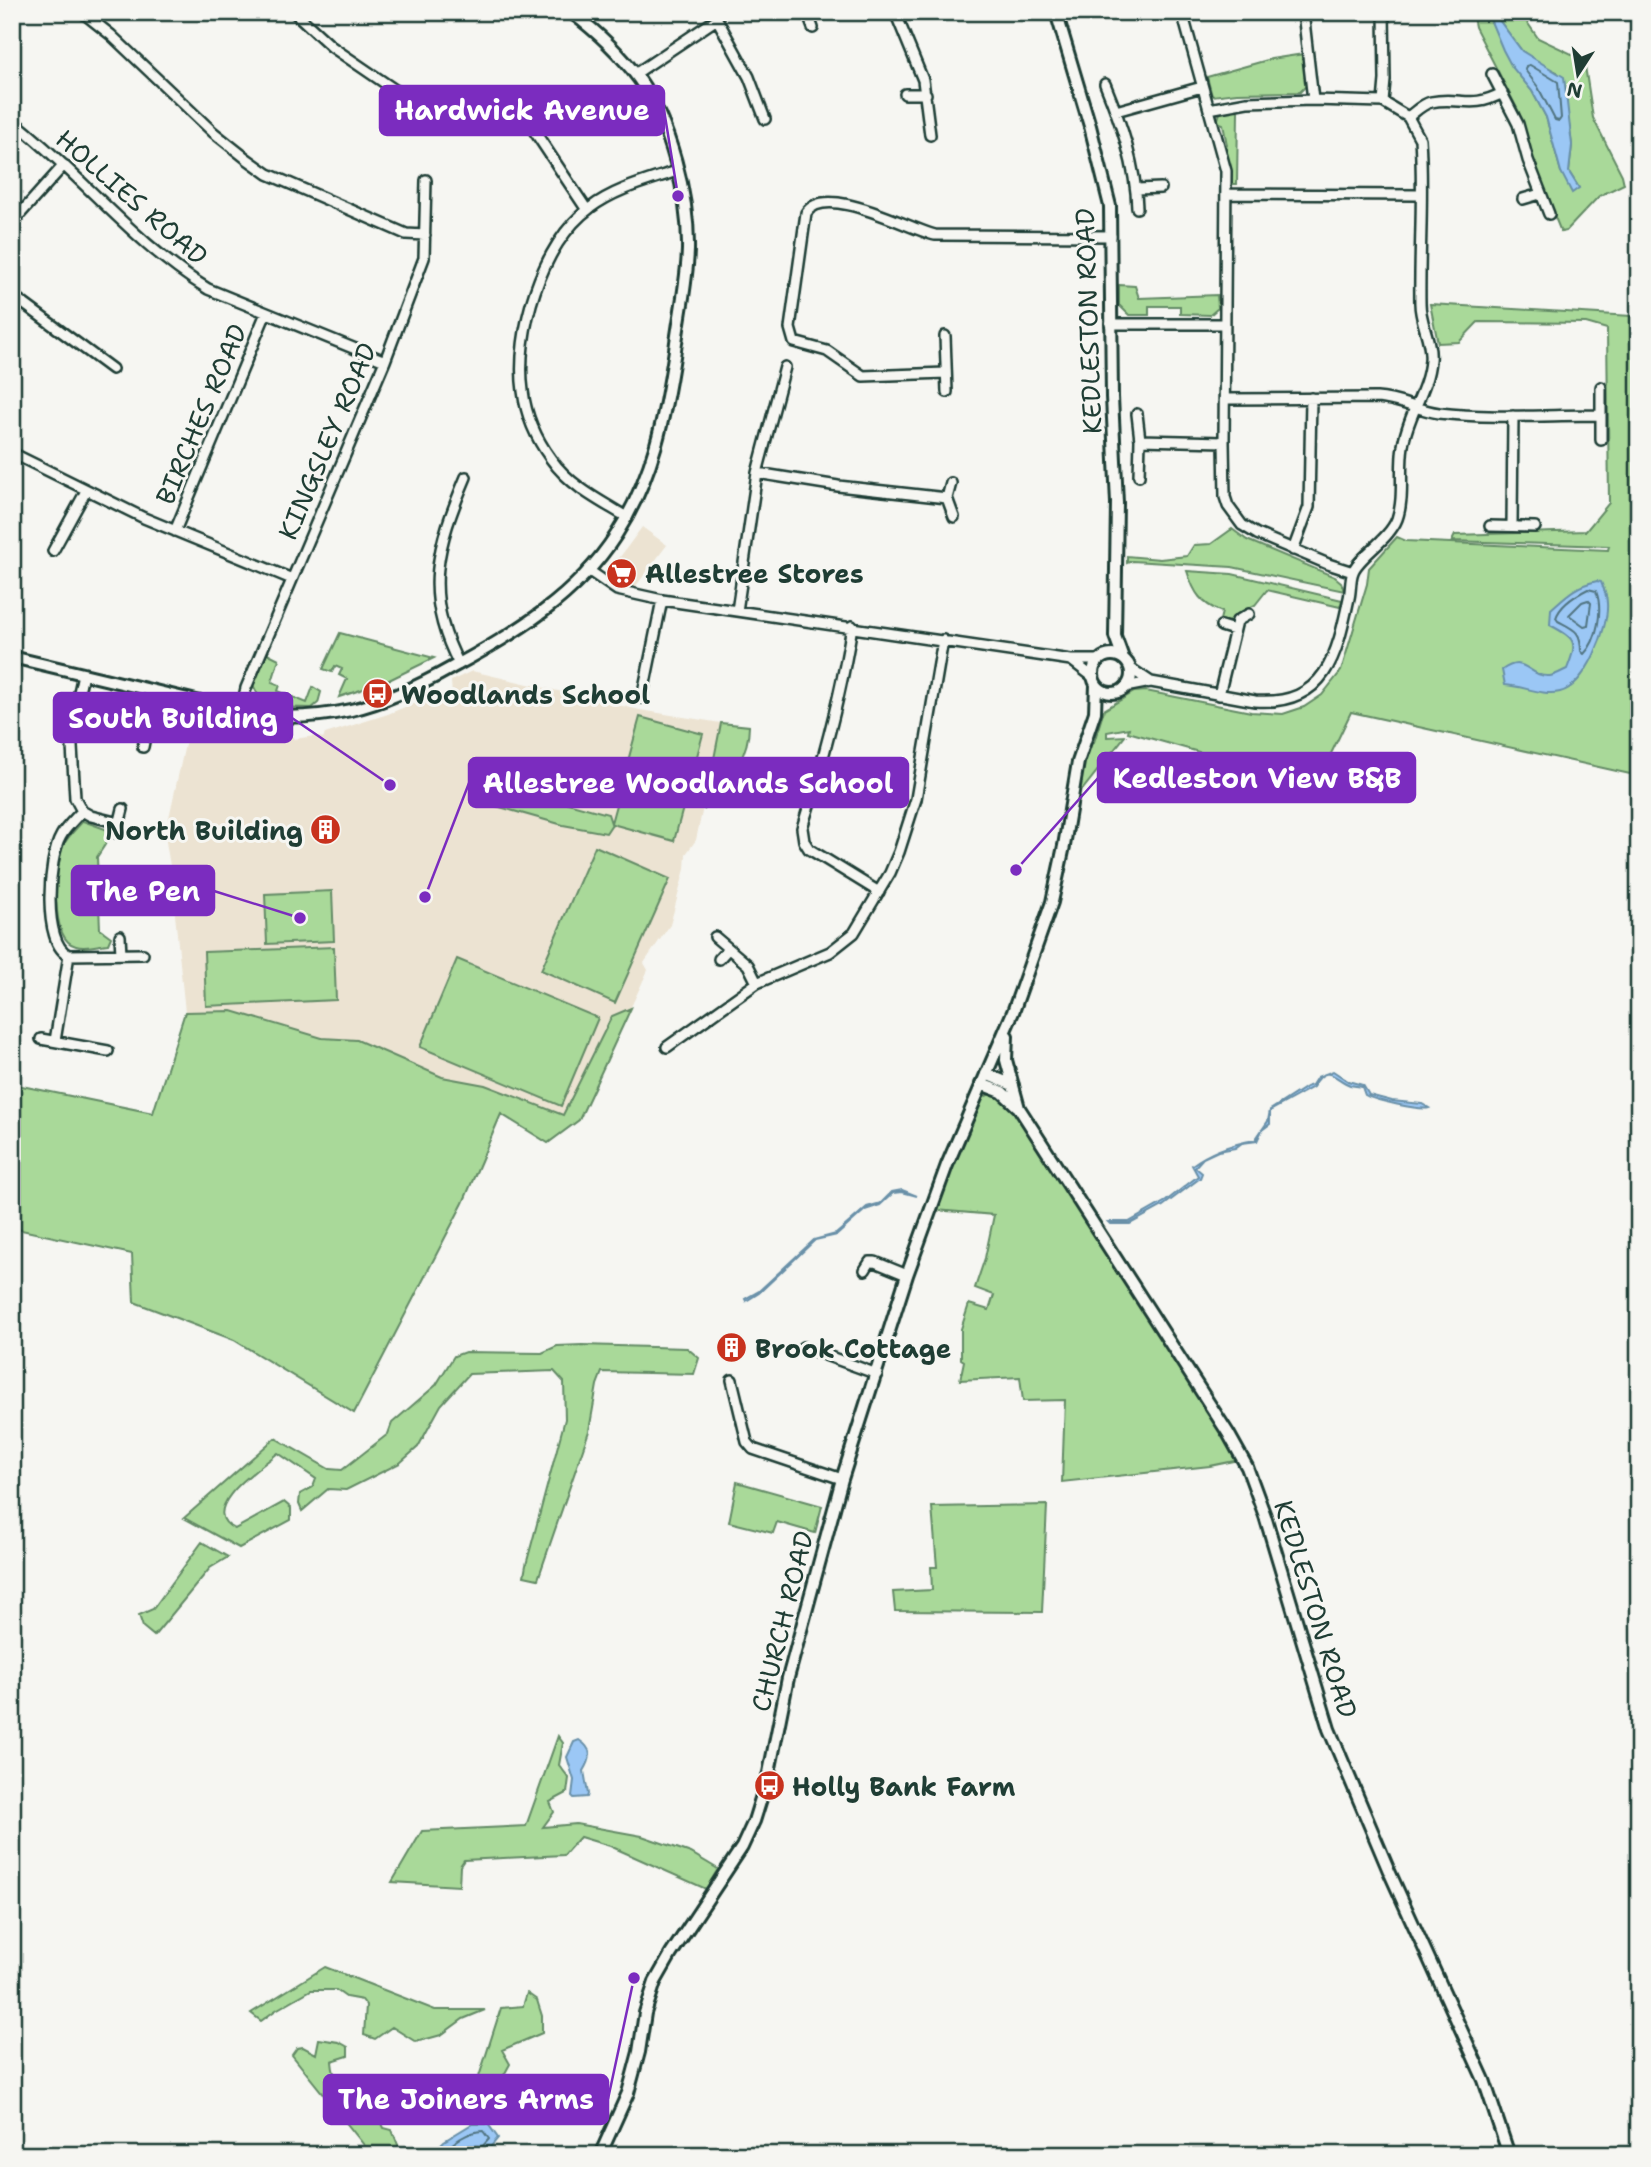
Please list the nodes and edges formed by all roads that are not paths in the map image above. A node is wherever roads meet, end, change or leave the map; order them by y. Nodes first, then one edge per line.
1 (82, 12) edge
2 (294, 12) edge
3 (571, 12) edge
4 (807, 12) edge
5 (895, 12) edge
6 (1056, 12) edge
7 (1182, 12) edge
8 (1303, 12) edge
9 (1384, 12) edge
10 (715, 15) edge
11 (813, 28) dead end
12 (635, 74) junction
13 (1492, 74) dead end
14 (1105, 84) dead end
15 (1202, 88) junction
16 (1502, 93) junction
17 (905, 94) dead end
18 (926, 94) junction
19 (1313, 100) junction
20 (509, 102) dead end
21 (1383, 102) junction
22 (1209, 109) junction
23 (518, 110) junction
24 (1116, 111) junction
25 (1408, 117) junction
26 (765, 119) dead end
27 (12, 120) edge
28 (509, 120) dead end
29 (442, 121) dead end
30 (930, 135) dead end
31 (64, 164) junction
32 (677, 171) junction
33 (426, 180) dead end
34 (1161, 188) dead end
35 (1137, 189) junction
36 (1227, 194) junction
37 (1540, 194) junction
38 (1420, 195) junction
39 (1523, 199) dead end
40 (1137, 208) dead end
41 (587, 210) junction
42 (1549, 214) dead end
43 (12, 223) edge
44 (425, 235) junction
45 (1111, 236) junction
46 (12, 295) edge
47 (266, 313) junction
48 (1110, 324) junction
49 (1225, 324) junction
50 (945, 336) dead end
51 (385, 361) junction
52 (785, 367) dead end
53 (112, 369) dead end
54 (946, 373) junction
55 (1601, 387) dead end
56 (947, 392) dead end
57 (1311, 398) junction
58 (1225, 399) junction
59 (1415, 408) junction
60 (1137, 414) dead end
61 (1600, 415) junction
62 (1513, 416) junction
63 (1140, 440) junction
64 (1601, 440) dead end
65 (1224, 442) junction
66 (12, 453) edge
67 (757, 472) junction
68 (1139, 476) dead end
69 (466, 477) dead end
70 (951, 483) dead end
71 (86, 491) junction
72 (947, 498) junction
73 (627, 517) junction
74 (954, 517) dead end
75 (1490, 526) dead end
76 (1513, 526) junction
77 (1535, 527) dead end
78 (174, 531) junction
79 (1293, 550) junction
80 (53, 551) dead end
81 (588, 570) junction
82 (1353, 572) junction
83 (292, 579) junction
84 (662, 600) junction
85 (737, 611) junction
86 (1250, 614) dead end
87 (852, 626) junction
88 (1221, 626) dead end
89 (1234, 630) junction
90 (1115, 636) junction
91 (943, 640) junction
92 (12, 657) edge
93 (1100, 658) junction
94 (1071, 660) junction
95 (1127, 663) junction
96 (459, 664) junction
97 (83, 674) junction
98 (1094, 681) junction
99 (1152, 682) junction
100 (1125, 687) junction
101 (641, 690) dead end
102 (154, 692) junction
103 (1114, 693) junction
104 (1219, 695) junction
105 (241, 712) junction
106 (1095, 712) junction
107 (143, 747) dead end
108 (123, 809) dead end
109 (82, 811) junction
110 (879, 892) junction
111 (120, 936) dead end
112 (715, 937) dead end
113 (728, 949) junction
114 (121, 954) junction
115 (143, 954) dead end
116 (69, 955) junction
117 (719, 959) dead end
118 (757, 983) junction
119 (689, 1016) dead end
120 (1007, 1026) junction
121 (696, 1027) junction
122 (41, 1039) dead end
123 (55, 1041) junction
124 (667, 1046) dead end
125 (108, 1051) dead end
126 (984, 1079) junction
127 (1013, 1085) junction
128 (1019, 1108) junction
129 (865, 1269) dead end
130 (907, 1275) junction
131 (803, 1347) dead end
132 (877, 1374) junction
133 (732, 1380) dead end
134 (842, 1479) junction
135 (600, 2155) edge
136 (1509, 2155) edge

1 - 44 street
2 - 29 street
3 - 12 street
4 - 11 street
5 - 18 street
6 - 45 street, KEDLESTON ROAD
7 - 15 street
8 - 19 street
9 - 21 street
10 - 12 street
10 - 26 street
12 - 32 street
13 - 16 street
14 - 24 street
15 - 22 street
15 - 24 street
16 - 25 street
16 - 37 street
17 - 18 street
18 - 30 street
19 - 21 street
19 - 22 street
20 - 23 street
21 - 25 street
22 - 36 street
23 - 28 street
23 - 41 street
24 - 35 street
25 - 38 street
27 - 31 street, HOLLIES ROAD
31 - 43 street
31 - 47 street, HOLLIES ROAD
32 - 41 street
32 - 73 street
33 - 44 street, KINGSLEY ROAD
34 - 35 street
35 - 40 street
36 - 38 street
36 - 49 street
37 - 39 street
37 - 42 street
38 - 59 street
41 - 73 street
44 - 51 street, KINGSLEY ROAD
45 - 48 street, KEDLESTON ROAD
45 - 54 street
46 - 53 street
47 - 51 street, HOLLIES ROAD
47 - 78 street, BIRCHES ROAD
48 - 49 street
48 - 90 street, KEDLESTON ROAD
49 - 58 street
50 - 54 street
51 - 83 street, KINGSLEY ROAD
52 - 67 street
54 - 56 street
55 - 61 street
57 - 58 street
57 - 59 street
57 - 79 street
58 - 65 street
59 - 62 street
59 - 82 street
60 - 63 street
61 - 62 street
61 - 64 street
62 - 76 street
63 - 65 street
63 - 68 street
65 - 79 street
66 - 71 street
67 - 72 street
67 - 85 street
69 - 96 street
70 - 72 street
71 - 78 street
71 - 80 street
72 - 74 street
73 - 81 street
75 - 76 street
76 - 77 street
78 - 83 street
79 - 82 street
81 - 84 street
81 - 96 street
82 - 104 street
83 - 105 street, KINGSLEY ROAD
84 - 85 street
84 - 101 street
85 - 87 street
86 - 89 street
87 - 91 street
87 - 110 street
88 - 89 street
89 - 104 street
90 - 93 street
90 - 95 street, KEDLESTON ROAD
91 - 94 street
91 - 110 street
92 - 97 street
93 - 94 street
93 - 95 street
93 - 98 street
94 - 98 street
95 - 99 street
95 - 100 street
96 - 105 street
97 - 102 street
97 - 109 street
98 - 103 street
98 - 106 street, KEDLESTON ROAD
99 - 100 street
99 - 104 street
100 - 103 street
102 - 105 street
102 - 107 street
103 - 106 street, KEDLESTON ROAD
106 - 120 street, KEDLESTON ROAD
108 - 109 street
109 - 116 street
110 - 118 street
111 - 114 street
112 - 113 street
113 - 117 street
113 - 118 street
114 - 115 street
114 - 116 street
116 - 123 street
118 - 121 street
119 - 121 street
120 - 126 street, KEDLESTON ROAD
120 - 127 street, KEDLESTON ROAD
121 - 124 street
122 - 123 street
123 - 125 street
126 - 127 street
126 - 128 street, KEDLESTON ROAD
126 - 130 street, CHURCH ROAD
127 - 128 street, KEDLESTON ROAD
128 - 136 street, KEDLESTON ROAD
129 - 130 street
130 - 132 street, CHURCH ROAD
131 - 132 street
132 - 134 street, CHURCH ROAD
133 - 134 street
134 - 135 street, CHURCH ROAD

